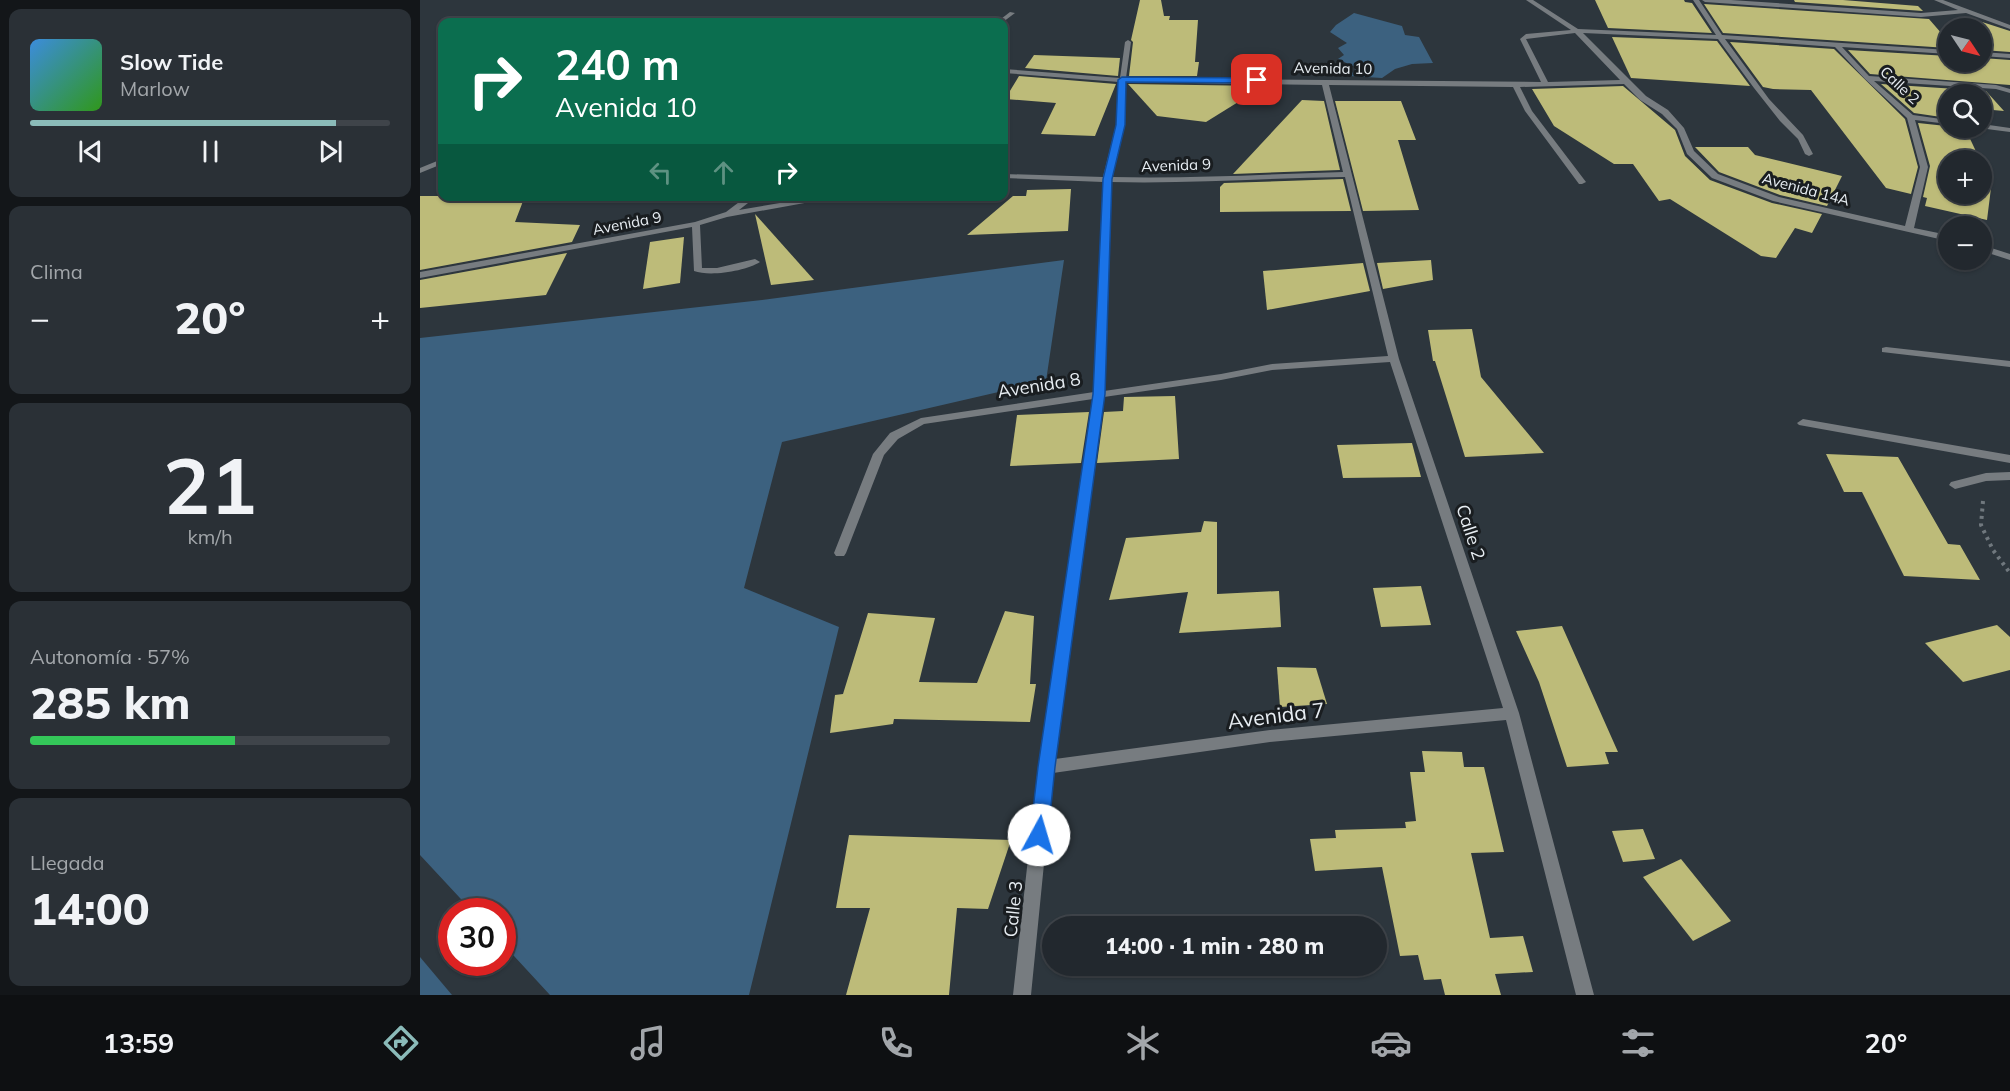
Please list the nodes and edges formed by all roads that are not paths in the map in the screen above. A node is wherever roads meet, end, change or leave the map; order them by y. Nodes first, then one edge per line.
1 (1529, 0) edge
2 (1696, 0) edge
3 (1705, 0) edge
4 (1937, 0) edge
5 (1966, 11) junction
6 (1012, 13) dead end
7 (1005, 18) edge
8 (2010, 27) edge
9 (1577, 31) junction
10 (1720, 37) junction
11 (1128, 42) dead end
12 (1837, 45) junction
13 (1938, 51) edge
14 (1992, 55) edge
15 (2010, 56) edge
16 (1008, 71) edge
17 (1867, 78) junction
18 (1122, 80) junction
19 (1325, 81) junction
20 (1626, 82) junction
21 (1545, 84) junction
22 (1515, 85) junction
23 (2010, 91) edge
24 (1911, 117) junction
25 (1938, 121) edge
26 (1992, 127) edge
27 (2010, 130) edge
28 (1809, 154) dead end
29 (438, 163) edge
30 (420, 171) edge
31 (1349, 174) junction
32 (1008, 176) edge
33 (1107, 179) junction
34 (1582, 182) dead end
35 (746, 201) edge
36 (809, 201) edge
37 (726, 215) junction
38 (696, 224) junction
39 (1909, 230) junction
40 (1938, 236) edge
41 (1992, 251) edge
42 (2010, 257) edge
43 (755, 262) dead end
44 (420, 275) edge
45 (1886, 350) dead end
46 (1394, 359) junction
47 (2010, 364) edge
48 (1099, 394) junction
49 (1803, 423) dead end
50 (2010, 459) edge
51 (2010, 476) edge
52 (1955, 484) dead end
53 (840, 553) dead end
54 (1512, 712) junction
55 (1046, 767) junction
56 (1022, 995) edge
57 (1585, 995) edge

1 - 9 street, Avenida 14A
2 - 10 street
3 - 5 street
4 - 5 street
5 - 8 street
6 - 7 street
9 - 10 street
9 - 20 street, Avenida 14A
9 - 21 street
10 - 12 street
10 - 28 street
11 - 18 street, Calle 3
12 - 13 street
12 - 17 street, Calle 2
14 - 15 street
16 - 18 street, Avenida 10
17 - 23 street
17 - 24 street, Calle 2
18 - 19 street, Avenida 10
18 - 33 street, Calle 3
19 - 22 street, Avenida 10
19 - 31 street, Calle 2
20 - 21 street, Avenida 10
20 - 39 street, Avenida 14A
21 - 22 street, Avenida 10
22 - 34 street
24 - 25 street
24 - 39 street, Calle 2
26 - 27 street
29 - 30 street
31 - 33 street, Avenida 9
31 - 46 street, Calle 2
32 - 33 street, Avenida 9
33 - 48 street, Calle 3
35 - 37 street
36 - 37 street, Avenida 9
37 - 38 street, Avenida 9
38 - 43 street
38 - 44 street, Avenida 9
39 - 40 street, Avenida 14A
41 - 42 street
45 - 47 street
46 - 48 street, Avenida 8
46 - 54 street, Calle 2
48 - 53 street, Avenida 8
48 - 55 street, Calle 3
49 - 50 street
51 - 52 street
54 - 55 street, Avenida 7
54 - 57 street, Calle 2
55 - 56 street, Calle 3

